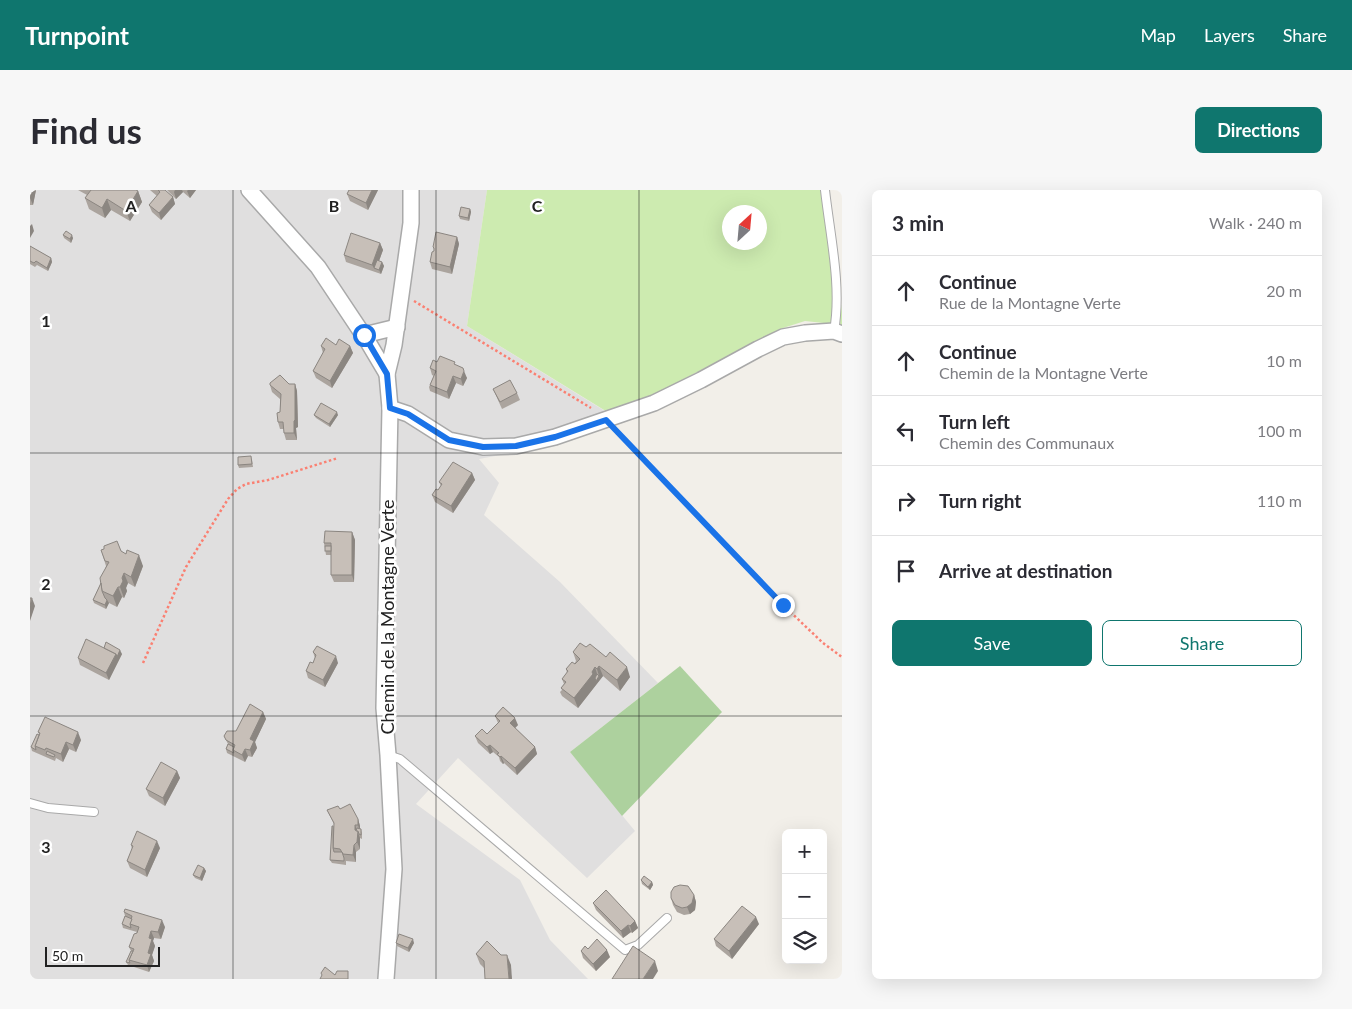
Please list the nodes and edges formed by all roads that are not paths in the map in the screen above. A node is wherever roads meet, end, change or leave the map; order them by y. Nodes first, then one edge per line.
1 (249, 190) edge
2 (411, 190) edge
3 (825, 190) edge
4 (397, 327) junction
5 (838, 333) edge
6 (364, 335) junction
7 (387, 374) junction
8 (390, 408) junction
9 (388, 755) junction
10 (30, 803) edge
11 (94, 812) dead end
12 (667, 918) dead end
13 (386, 979) edge

1 - 6 street
2 - 4 street
3 - 5 lane
4 - 6 street
4 - 7 street
5 - 8 street
6 - 7 street
7 - 8 street, Chemin de la Montagne Verte
8 - 9 street, Chemin de la Montagne Verte
9 - 12 lane
9 - 13 street, Chemin de la Montagne Verte
10 - 11 lane

